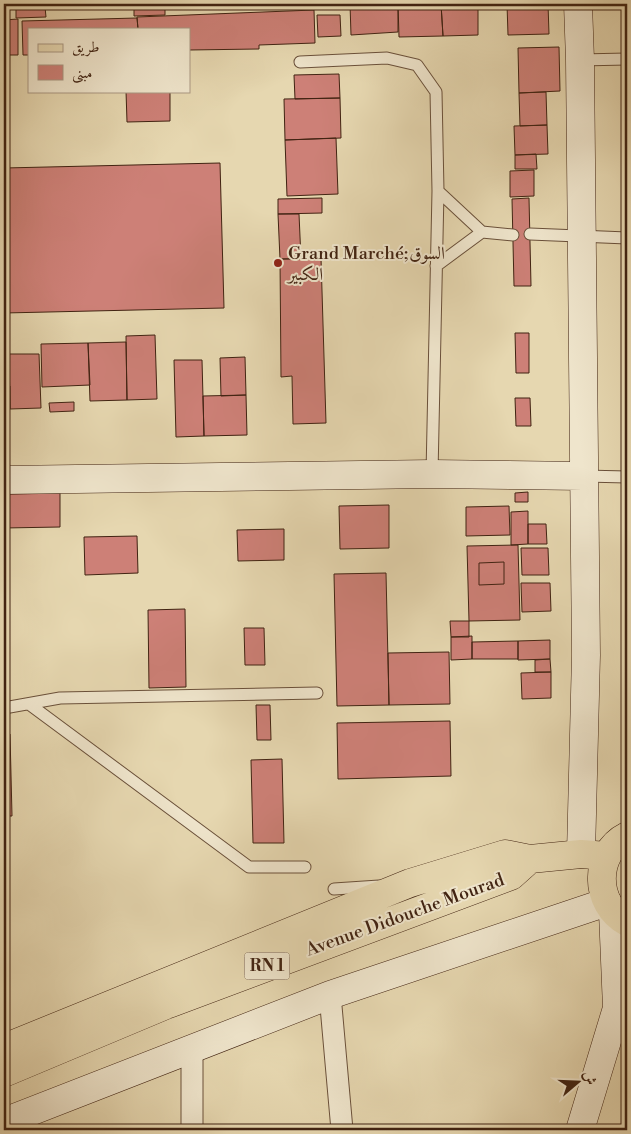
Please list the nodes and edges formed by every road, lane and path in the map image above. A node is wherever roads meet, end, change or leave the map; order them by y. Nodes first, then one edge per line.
1 (578, 4) edge
2 (627, 59) edge
3 (580, 60) junction
4 (300, 62) dead end
5 (438, 191) junction
6 (482, 232) junction
7 (513, 234) dead end
8 (530, 234) dead end
9 (581, 238) junction
10 (627, 238) edge
11 (436, 266) junction
12 (432, 474) junction
13 (583, 476) junction
14 (627, 477) edge
15 (4, 480) edge
16 (317, 693) dead end
17 (28, 704) junction
18 (4, 708) edge
19 (627, 836) edge
20 (594, 855) junction
21 (530, 859) junction
22 (305, 867) dead end
23 (410, 883) junction
24 (334, 889) dead end
25 (616, 912) edge
26 (330, 995) junction
27 (622, 1000) edge
28 (192, 1047) junction
29 (4, 1048) edge
30 (4, 1073) edge
31 (4, 1122) edge
32 (192, 1130) edge
33 (342, 1130) edge
34 (580, 1130) edge

1 - 3 street
2 - 3 lane
3 - 9 street
4 - 5 lane
5 - 6 lane
5 - 11 lane
6 - 7 lane
6 - 11 lane
8 - 9 lane
9 - 10 lane
9 - 13 street
11 - 12 lane
12 - 13 street
12 - 15 street
13 - 14 lane
13 - 20 street
16 - 17 lane
17 - 18 lane
17 - 22 lane
19 - 20 main road
20 - 21 main road, RN 1
20 - 25 main road
21 - 23 main road, Avenue Didouche Mourad / RN 1
21 - 30 main road, Avenue Didouche Mourad / RN 1
23 - 24 lane
23 - 29 main road, Avenue Didouche Mourad / RN 1
25 - 26 street
25 - 27 street
26 - 28 street
26 - 33 street
27 - 34 street
28 - 31 street
28 - 32 street

